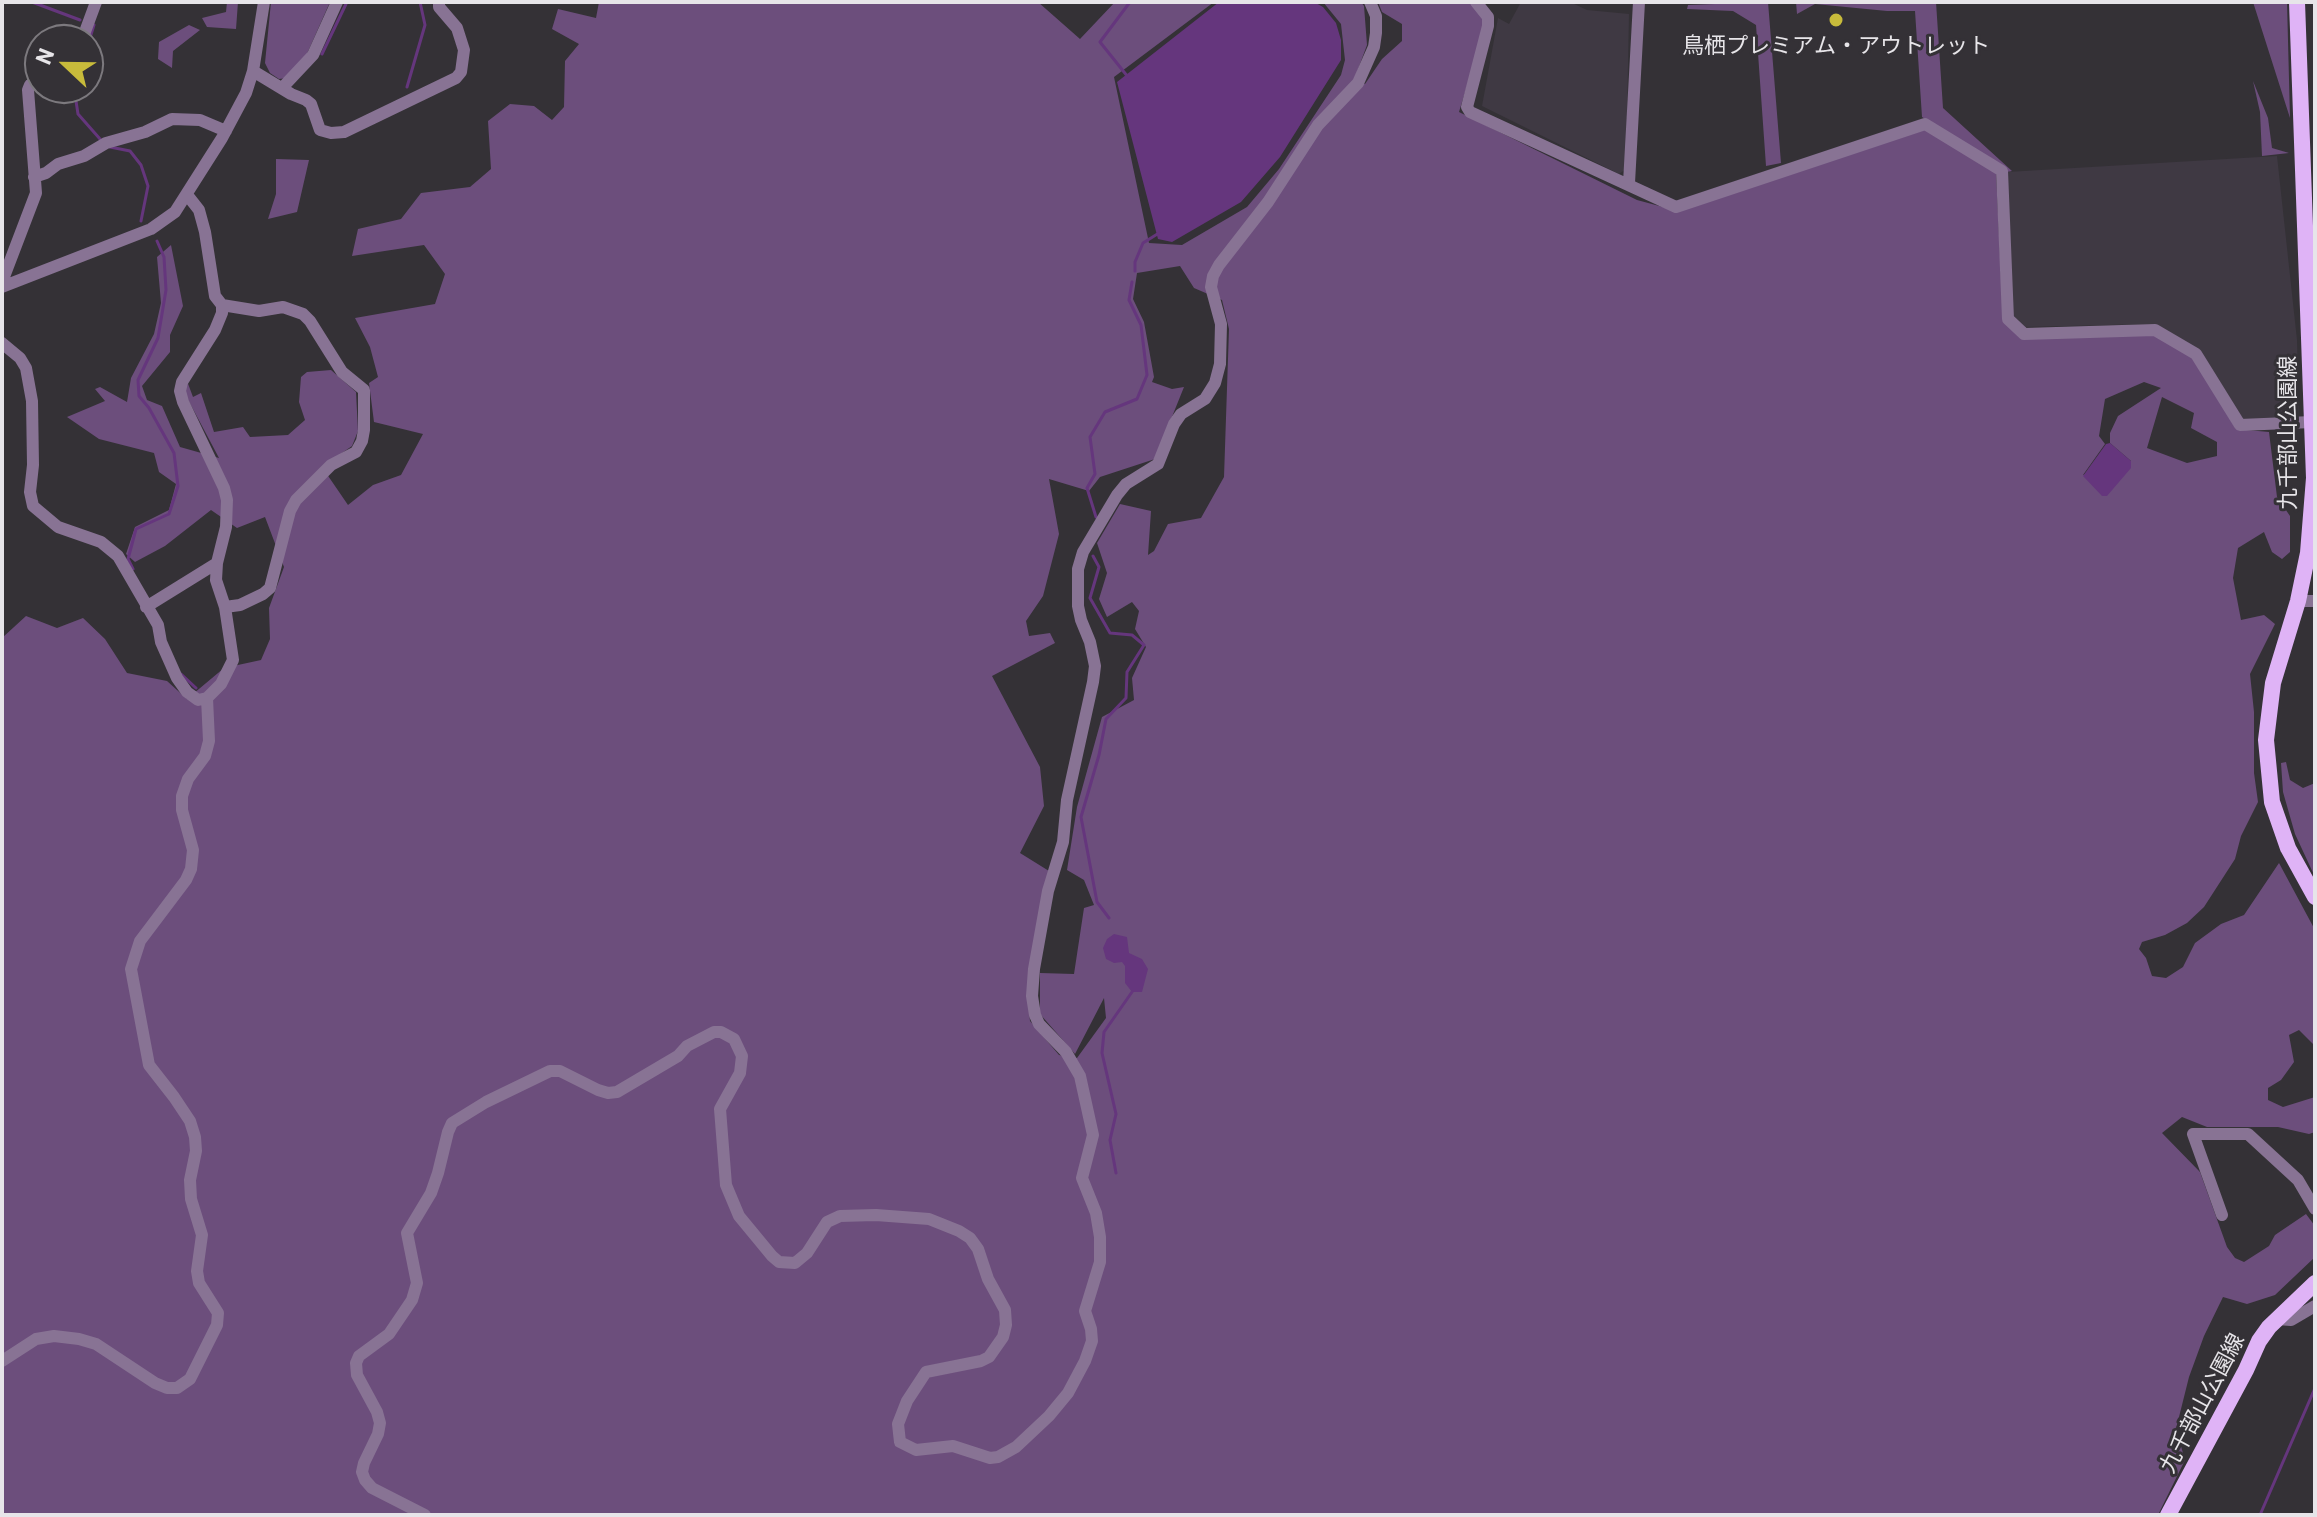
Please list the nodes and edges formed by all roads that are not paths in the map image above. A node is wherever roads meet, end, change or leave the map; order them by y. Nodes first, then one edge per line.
1 (96, 2) edge
2 (264, 2) edge
3 (337, 2) edge
4 (439, 2) edge
5 (1370, 2) edge
6 (1476, 2) edge
7 (1639, 2) edge
8 (2297, 2) edge
9 (88, 24) edge
10 (253, 71) junction
11 (282, 88) junction
12 (29, 104) edge
13 (226, 131) junction
14 (34, 177) junction
15 (1629, 183) junction
16 (188, 196) junction
17 (2, 284) edge
18 (222, 305) junction
19 (2, 343) edge
20 (2312, 422) junction
21 (2314, 478) edge
22 (217, 563) junction
23 (2307, 601) edge
24 (146, 607) junction
25 (225, 607) junction
26 (207, 698) junction
27 (2315, 897) edge
28 (2315, 1209) edge
29 (2222, 1215) dead end
30 (2315, 1283) edge
31 (2315, 1306) edge
32 (2277, 1319) junction
33 (2, 1361) edge
34 (425, 1515) edge
35 (2168, 1515) edge

1 - 9 street
2 - 10 street
3 - 11 street
4 - 11 street
5 - 34 street
6 - 15 street
7 - 15 street
8 - 20 main road, 九千部山公園線
10 - 11 street
10 - 13 street
12 - 14 street
13 - 14 street
13 - 16 street
14 - 17 street
15 - 20 street
16 - 17 street
16 - 18 street
18 - 22 street
18 - 25 street
19 - 24 street
20 - 21 main road, 九千部山公園線
21 - 23 main road, 九千部山公園線
22 - 24 street
22 - 25 street
23 - 27 main road, 九千部山公園線
24 - 26 street
25 - 26 street
26 - 33 street
28 - 29 street
30 - 32 main road, 九千部山公園線
31 - 32 street
32 - 35 main road, 九千部山公園線

